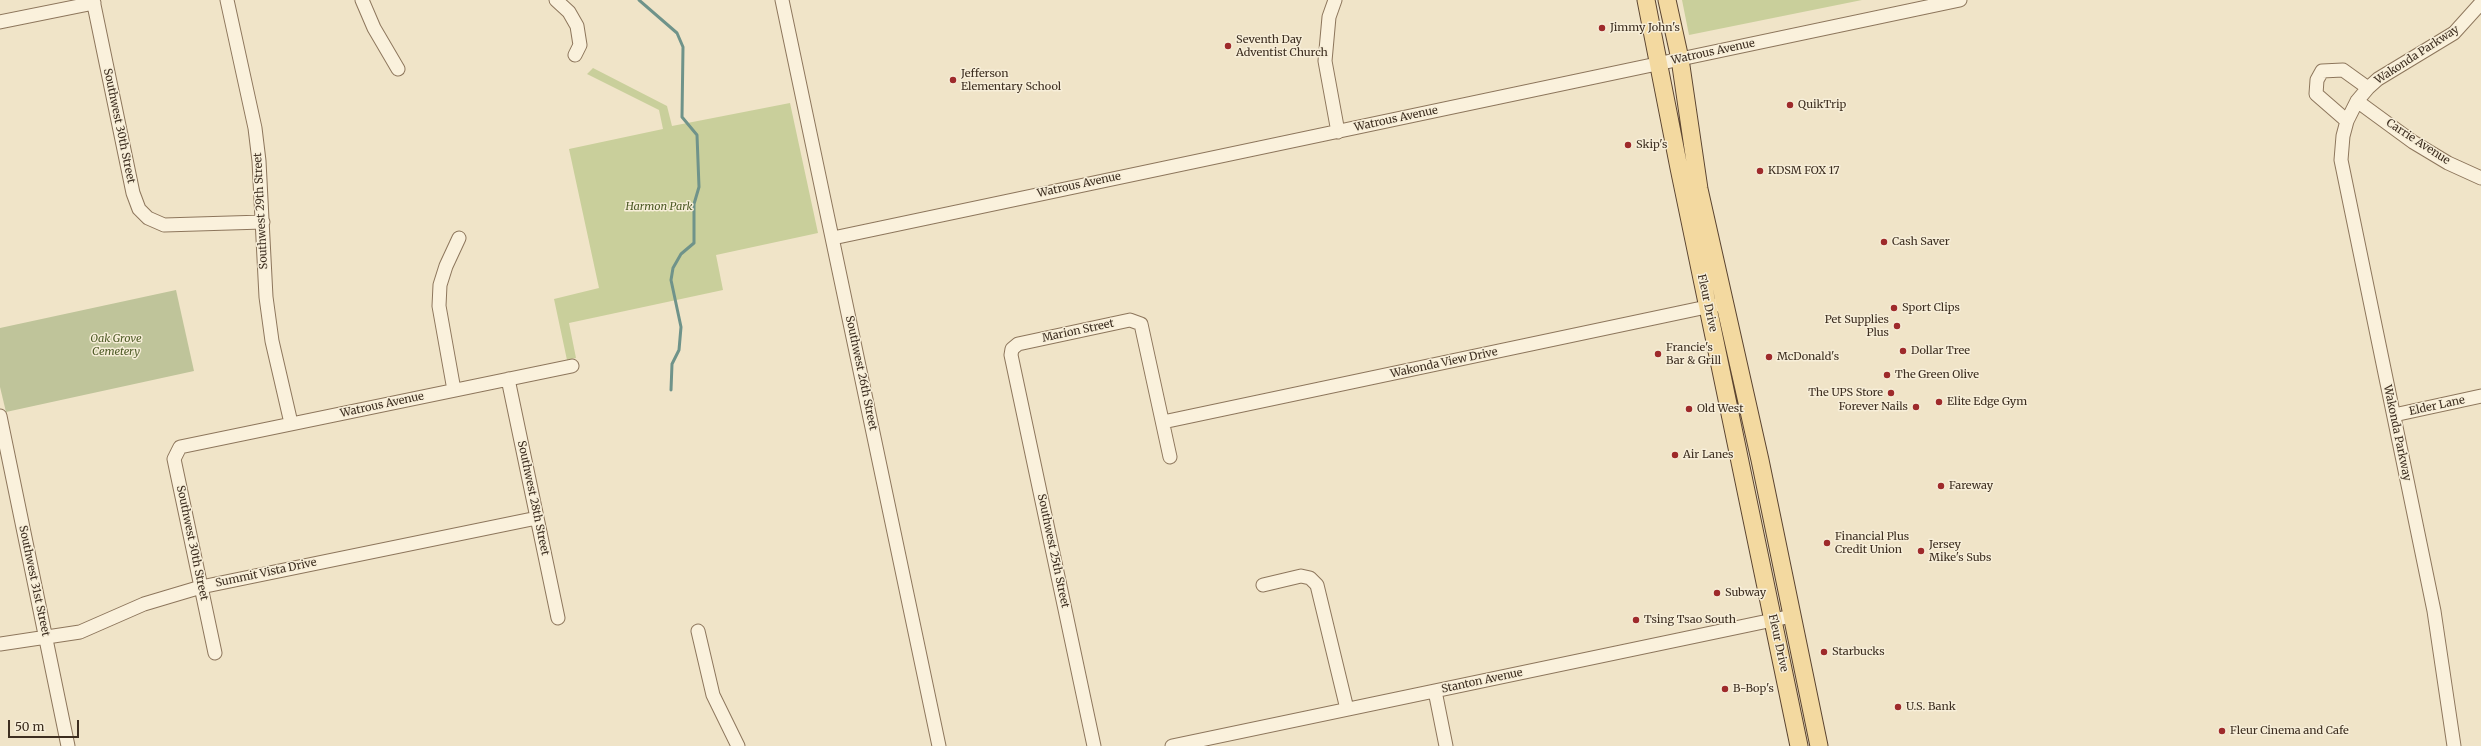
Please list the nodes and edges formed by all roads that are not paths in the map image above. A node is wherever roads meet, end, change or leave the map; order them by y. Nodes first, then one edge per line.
1 (227, 0) edge
2 (362, 0) edge
3 (556, 0) edge
4 (782, 0) edge
5 (1335, 0) edge
6 (1646, 0) edge
7 (1667, 0) edge
8 (1960, 0) edge
9 (93, 1) edge
10 (2481, 3) edge
11 (0, 22) edge
12 (575, 55) dead end
13 (1680, 59) junction
14 (1658, 64) junction
15 (398, 69) dead end
16 (2368, 88) junction
17 (2357, 102) junction
18 (2347, 121) junction
19 (1338, 132) junction
20 (2481, 178) edge
21 (263, 222) junction
22 (459, 238) dead end
23 (833, 238) junction
24 (1725, 303) junction
25 (1708, 307) junction
26 (1011, 355) joint
27 (572, 366) dead end
28 (508, 379) junction
29 (454, 390) junction
30 (2481, 396) edge
31 (2394, 415) junction
32 (0, 416) edge
33 (1163, 422) junction
34 (291, 423) junction
35 (192, 444) joint
36 (1170, 457) dead end
37 (537, 518) junction
38 (1263, 585) dead end
39 (201, 587) junction
40 (1792, 616) junction
41 (558, 618) dead end
42 (1773, 620) junction
43 (698, 631) dead end
44 (45, 638) junction
45 (0, 644) edge
46 (215, 653) dead end
47 (1435, 691) junction
48 (1347, 709) junction
49 (68, 746) edge
50 (738, 746) edge
51 (939, 746) edge
52 (1094, 746) edge
53 (1172, 746) edge
54 (1446, 746) edge
55 (1799, 746) edge
56 (1819, 746) edge
57 (2454, 746) edge

1 - 21 street, Southwest 29th Street
2 - 15 street
3 - 12 street
4 - 23 street, Southwest 26th Street
5 - 19 street
6 - 14 main road, Fleur Drive
7 - 13 main road, Fleur Drive
8 - 13 street, Watrous Avenue
9 - 11 street
9 - 21 street, Southwest 30th Street
10 - 16 street, Wakonda Parkway
13 - 14 street, Watrous Avenue
13 - 24 main road, Fleur Drive
14 - 19 street, Watrous Avenue
14 - 25 main road, Fleur Drive
16 - 17 street, Wakonda Parkway
16 - 18 street, Wakonda Parkway
17 - 18 street, Wakonda Parkway
17 - 20 street, Carrie Avenue
18 - 31 street, Wakonda Parkway
19 - 23 street, Watrous Avenue
21 - 34 street, Southwest 29th Street
22 - 29 street
23 - 51 street, Southwest 26th Street
24 - 25 street, Wakonda View Drive
24 - 40 main road, Fleur Drive
25 - 33 street, Wakonda View Drive
25 - 42 main road, Fleur Drive
26 - 33 street, Marion Street
26 - 52 street, Southwest 25th Street
27 - 28 street, Watrous Avenue
28 - 29 street, Watrous Avenue
28 - 37 street, Southwest 28th Street
29 - 34 street, Watrous Avenue
30 - 31 street, Elder Lane
31 - 57 street, Wakonda Parkway
32 - 44 street, Southwest 31st Street
33 - 36 street
34 - 35 street, Watrous Avenue
35 - 39 street, Southwest 30th Street
37 - 39 street, Summit Vista Drive
37 - 41 street, Southwest 28th Street
38 - 48 street
39 - 44 street, Summit Vista Drive
39 - 46 street, Southwest 30th Street
40 - 42 street, Stanton Avenue
40 - 56 main road, Fleur Drive
42 - 47 street, Stanton Avenue
42 - 55 main road, Fleur Drive
43 - 50 street
44 - 45 street, Summit Vista Drive
44 - 49 street, Southwest 31st Street
47 - 48 street, Stanton Avenue
47 - 54 street
48 - 53 street, Stanton Avenue

